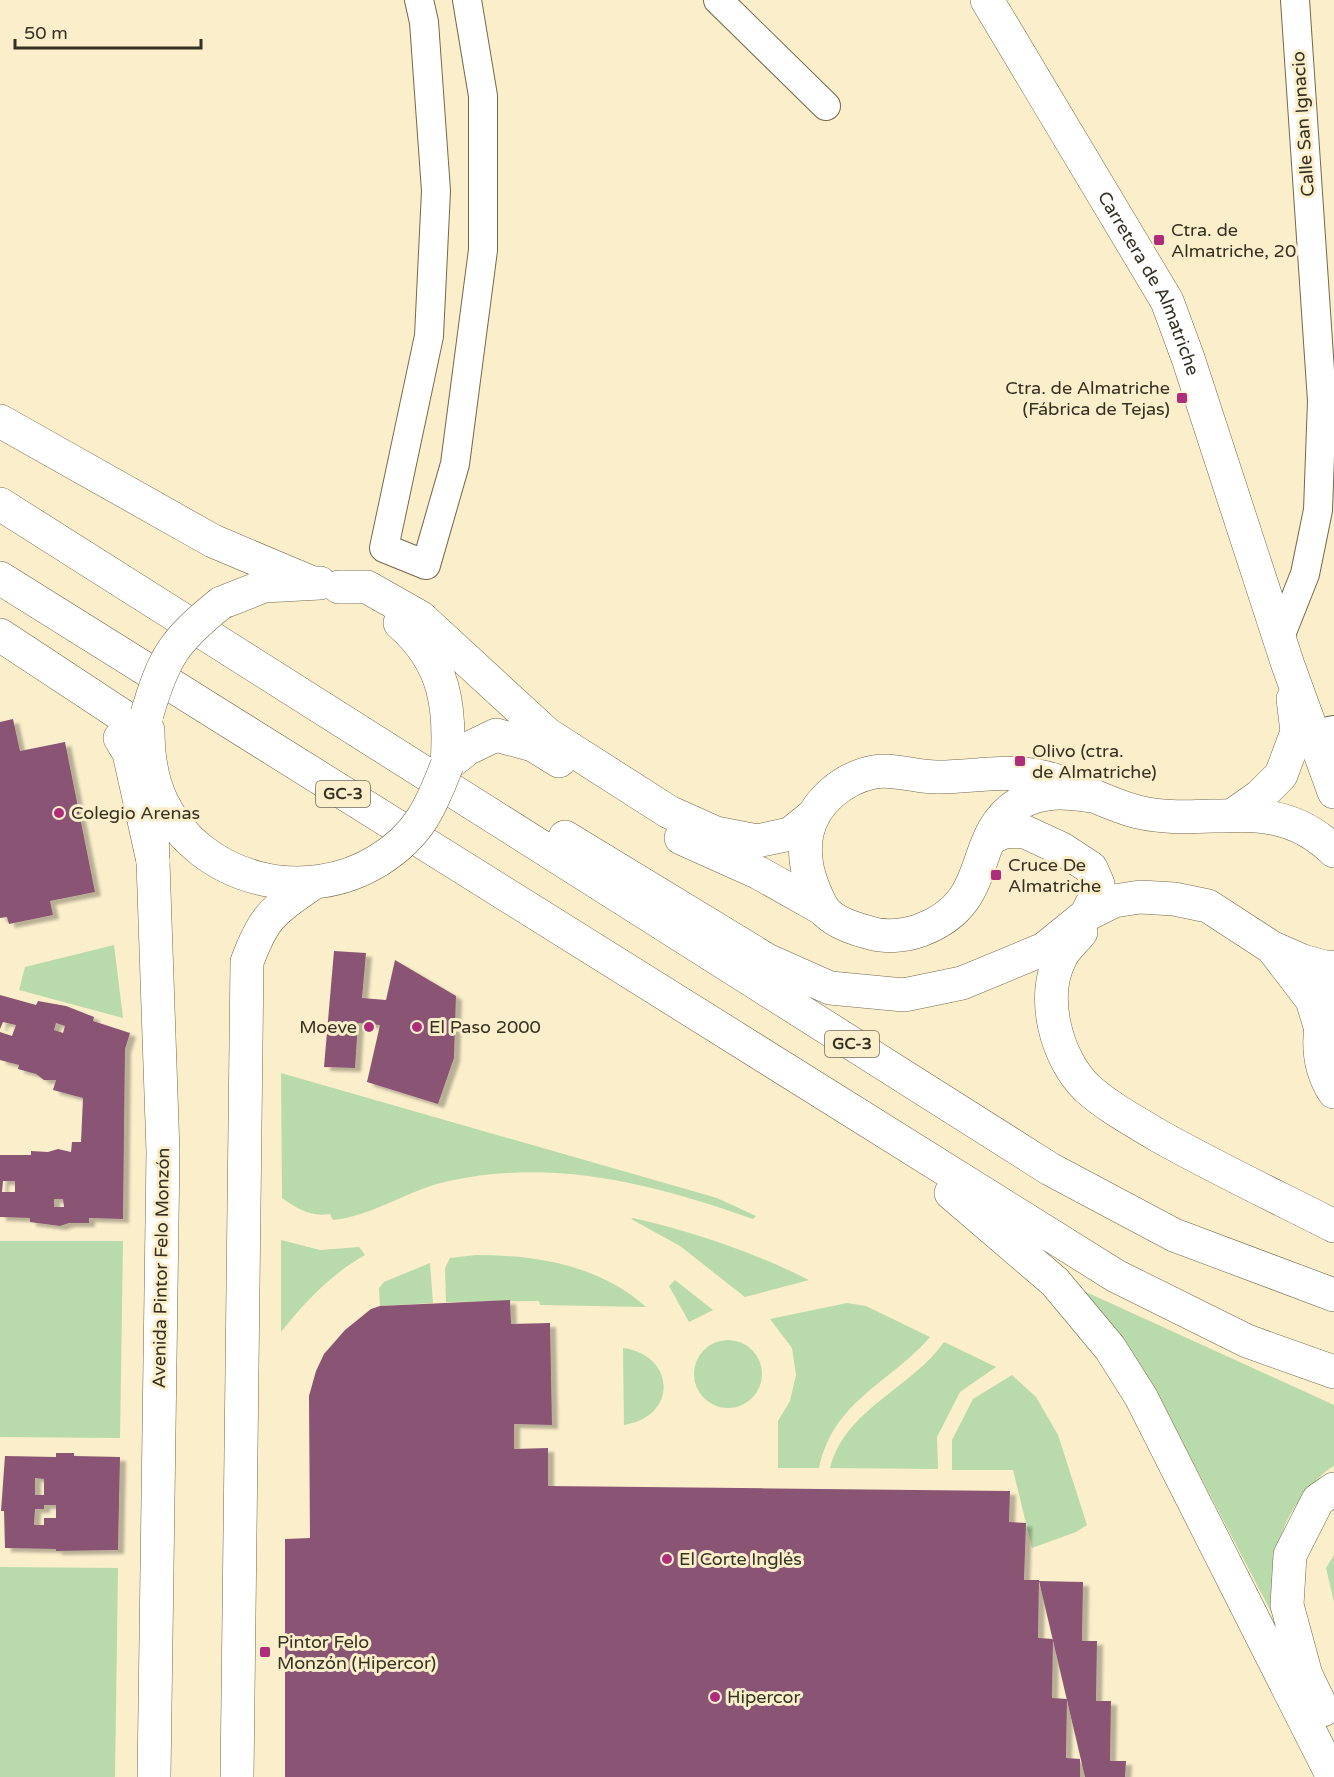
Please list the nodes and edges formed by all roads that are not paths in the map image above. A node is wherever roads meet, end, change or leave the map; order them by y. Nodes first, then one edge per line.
1 (419, 0) edge
2 (467, 0) edge
3 (718, 0) edge
4 (987, 0) edge
5 (1295, 0) edge
6 (826, 106) dead end
7 (0, 421) edge
8 (0, 504) edge
9 (0, 578) edge
10 (324, 585) junction
11 (0, 636) edge
12 (1284, 651) junction
13 (96, 698) junction
14 (1325, 732) edge
15 (390, 753) junction
16 (454, 754) junction
17 (148, 759) junction
18 (1334, 792) edge
19 (1091, 796) junction
20 (1233, 815) junction
21 (811, 817) junction
22 (990, 838) junction
23 (1334, 851) edge
24 (153, 861) junction
25 (312, 884) junction
26 (1174, 899) junction
27 (822, 909) junction
28 (1086, 915) junction
29 (1271, 947) junction
30 (1334, 967) edge
31 (1334, 992) edge
32 (686, 1009) junction
33 (1320, 1026) junction
34 (1334, 1092) edge
35 (1334, 1226) edge
36 (1334, 1295) edge
37 (1334, 1372) edge
38 (1334, 1489) edge
39 (1334, 1734) edge
40 (154, 1777) edge
41 (237, 1777) edge
42 (1333, 1777) edge

1 - 2 street
3 - 6 street
4 - 12 main road, Carretera de Almatriche
5 - 12 street, Calle San Ignacio
7 - 10 main road
8 - 15 main road, GC-3
9 - 32 main road, GC-3
10 - 16 main road
10 - 17 main road, Avenida Pintor Felo Monzón, bridge
10 - 21 main road
11 - 13 main road
12 - 14 main road, Carretera de Almatriche
12 - 20 main road
13 - 17 main road
13 - 24 main road
14 - 18 main road, Carretera de Almatriche
15 - 28 main road, GC-3
15 - 36 main road, GC-3
16 - 25 main road, bridge
16 - 27 main road
17 - 24 main road, Avenida Pintor Felo Monzón
17 - 25 main road
19 - 20 main road
19 - 21 main road
19 - 22 main road
20 - 23 main road
21 - 27 main road
22 - 27 main road
22 - 28 main road
24 - 40 main road, Avenida Pintor Felo Monzón
25 - 41 main road
26 - 28 main road, GC-3
26 - 29 main road
26 - 35 main road
29 - 30 main road
29 - 33 main road
31 - 33 main road
32 - 37 main road, GC-3
32 - 42 main road
33 - 34 main road
38 - 39 main road

